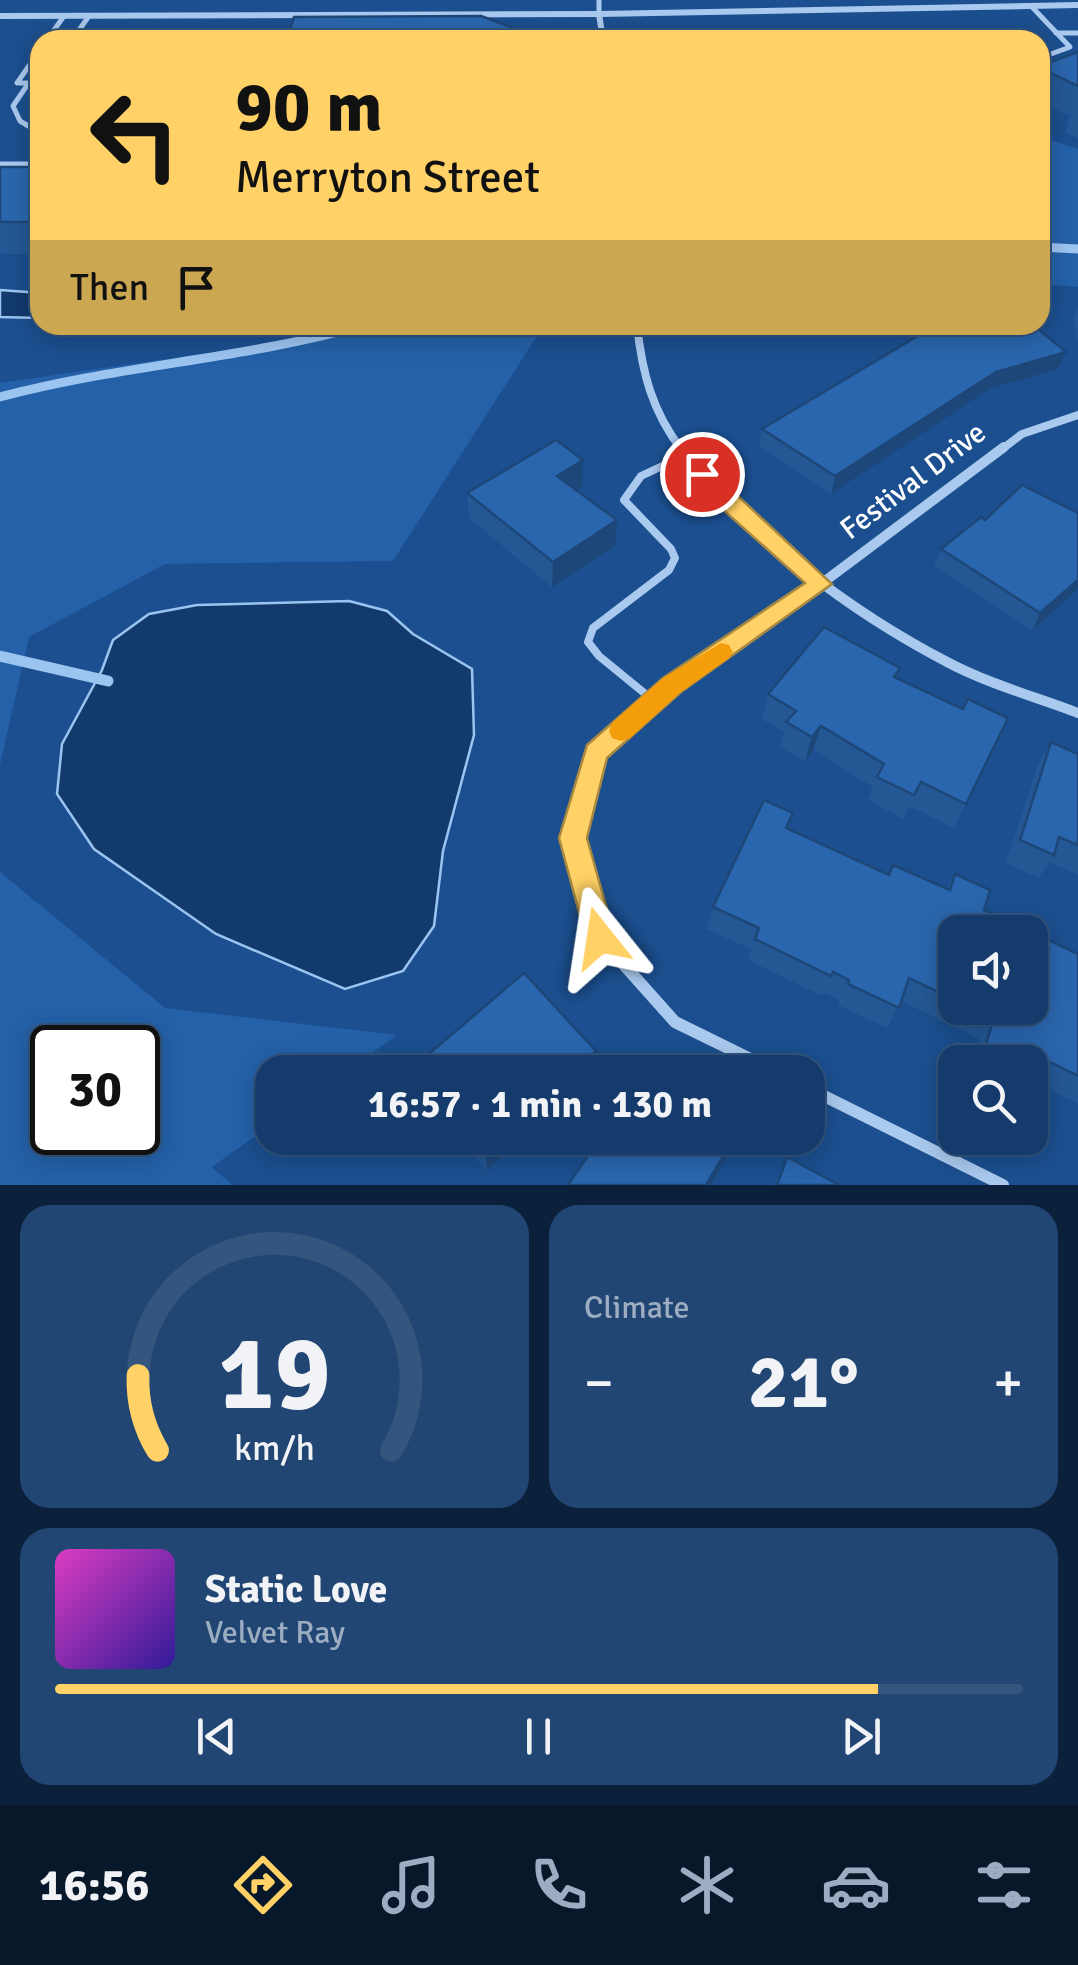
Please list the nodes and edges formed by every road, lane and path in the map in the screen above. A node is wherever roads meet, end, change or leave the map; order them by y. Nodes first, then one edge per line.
1 (599, 0) edge
2 (912, 0) edge
3 (1078, 5) edge
4 (1032, 6) junction
5 (916, 8) junction
6 (600, 14) junction
7 (0, 16) edge
8 (64, 16) junction
9 (89, 16) junction
10 (54, 30) edge
11 (79, 30) edge
12 (601, 30) edge
13 (1056, 33) junction
14 (1078, 33) edge
15 (1050, 54) edge
16 (30, 64) edge
17 (28, 84) joint
18 (0, 106) edge
19 (13, 106) junction
20 (30, 127) edge
21 (0, 164) edge
22 (30, 164) edge
23 (638, 335) edge
24 (1078, 415) edge
25 (686, 455) junction
26 (820, 584) junction
27 (654, 701) junction
28 (1078, 713) edge
29 (743, 1055) edge
30 (825, 1096) edge
31 (1003, 1185) edge

1 - 6 lane
2 - 5 lane
3 - 4 street
4 - 5 street
4 - 13 lane
5 - 6 street
6 - 9 street
6 - 12 street
7 - 8 street
8 - 9 street
8 - 10 lane
9 - 11 lane
13 - 14 lane
13 - 15 lane
16 - 17 lane
17 - 19 lane
18 - 19 lane
19 - 20 lane
21 - 22 lane
23 - 25 street
24 - 26 street, Festival Drive
25 - 26 street
25 - 27 lane
26 - 27 street, Festival Drive
26 - 28 street
27 - 29 street, Festival Drive
30 - 31 street

